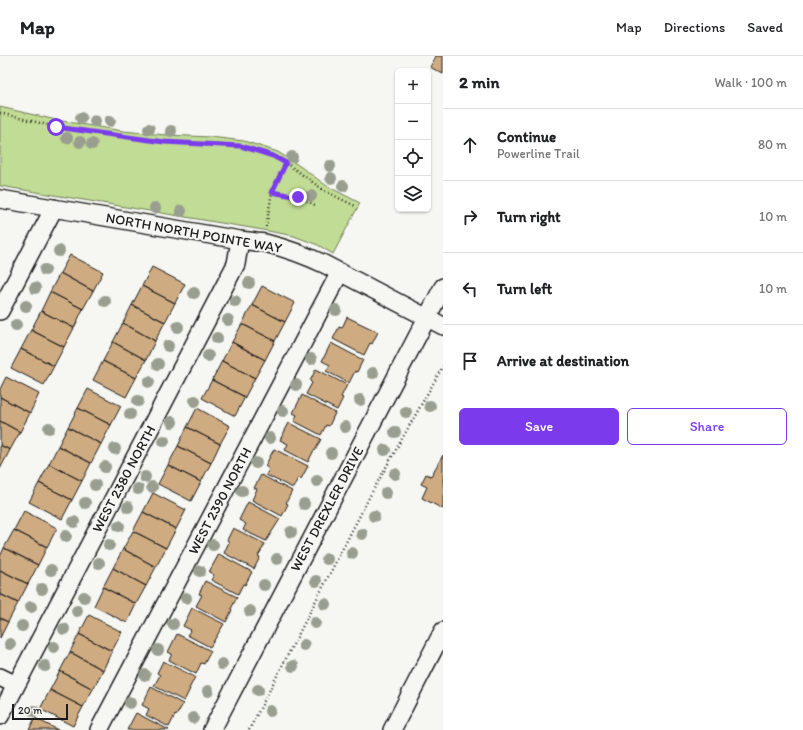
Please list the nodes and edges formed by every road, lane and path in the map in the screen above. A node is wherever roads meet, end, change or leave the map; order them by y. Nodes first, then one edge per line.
1 (0, 112) edge
2 (286, 163) junction
3 (272, 192) junction
4 (0, 199) edge
5 (315, 205) dead end
6 (357, 207) dead end
7 (54, 208) junction
8 (266, 230) dead end
9 (240, 240) junction
10 (340, 272) junction
11 (443, 287) edge
12 (0, 311) edge
13 (427, 318) junction
14 (443, 326) edge
15 (443, 366) edge
16 (443, 632) edge
17 (0, 677) edge
18 (16, 685) junction
19 (0, 716) edge
20 (99, 730) edge
21 (212, 730) edge
22 (249, 730) edge
23 (392, 730) edge

1 - 2 path
2 - 3 path
2 - 6 path
3 - 5 path
3 - 8 path
4 - 7 street, NORTH NORTH POINTE WAY
7 - 9 street, NORTH NORTH POINTE WAY
7 - 12 street
9 - 10 street, NORTH NORTH POINTE WAY
9 - 18 street, WEST 2380 NORTH
10 - 13 street, NORTH NORTH POINTE WAY
10 - 20 street, WEST 2390 NORTH
11 - 13 street, WEST DREXLER DRIVE
13 - 14 street, NORTH NORTH POINTE WAY
13 - 21 street, WEST DREXLER DRIVE
15 - 22 path
16 - 23 street
17 - 18 street
18 - 19 street, WEST 2380 NORTH

